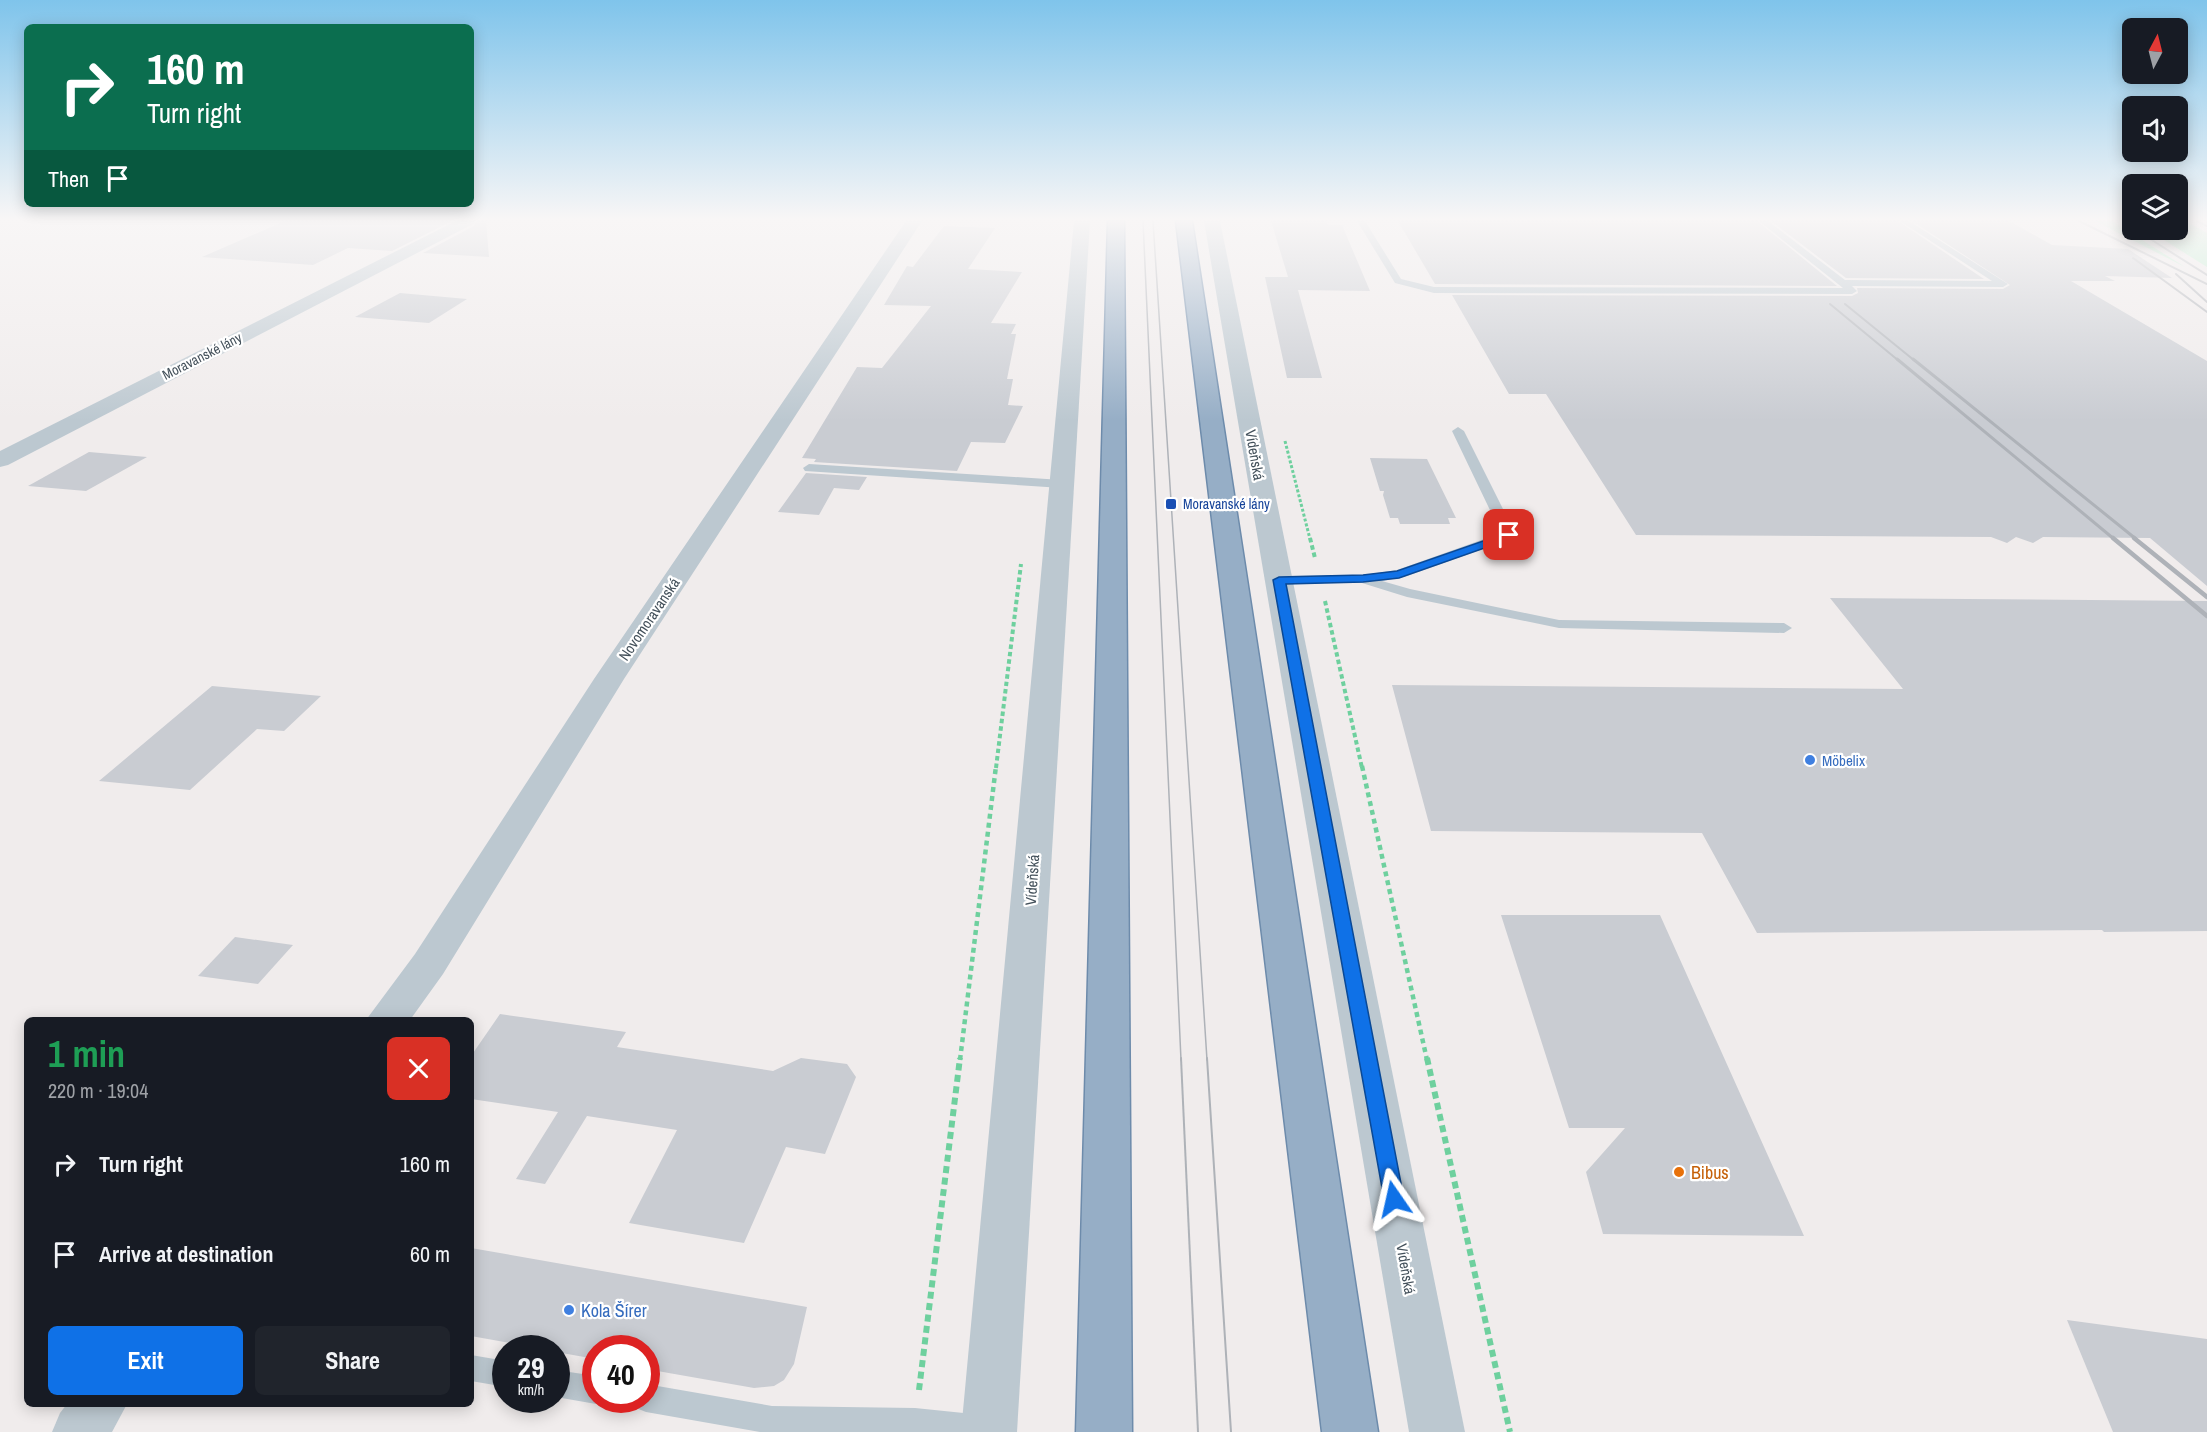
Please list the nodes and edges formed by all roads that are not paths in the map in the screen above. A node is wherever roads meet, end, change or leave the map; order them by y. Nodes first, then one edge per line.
1 (335, 288) edge
2 (869, 288) edge
3 (1077, 288) edge
4 (1115, 288) edge
5 (1193, 288) edge
6 (1225, 288) edge
7 (1425, 288) edge
8 (1848, 288) edge
9 (1458, 431) dead end
10 (0, 460) edge
11 (809, 468) dead end
12 (1062, 484) junction
13 (1363, 579) junction
14 (1279, 580) junction
15 (1784, 628) dead end
16 (389, 1017) edge
17 (1329, 1266) junction
18 (474, 1369) edge
19 (492, 1372) edge
20 (660, 1400) edge
21 (98, 1407) edge
22 (990, 1431) edge
23 (79, 1432) edge
24 (1104, 1432) edge
25 (1350, 1432) edge
26 (1364, 1432) edge
27 (1437, 1432) edge

1 - 10 street, Moravanské lány
2 - 16 street, Novomoravanská
3 - 12 street, Vídeňská
4 - 24 highway
5 - 17 highway
6 - 14 street, Vídeňská
7 - 8 lane
9 - 13 lane
11 - 12 lane
12 - 22 street, Vídeňská
13 - 14 lane
13 - 15 lane
14 - 27 street, Vídeňská
17 - 25 highway
17 - 26 highway
18 - 19 lane
20 - 22 lane
21 - 23 street

